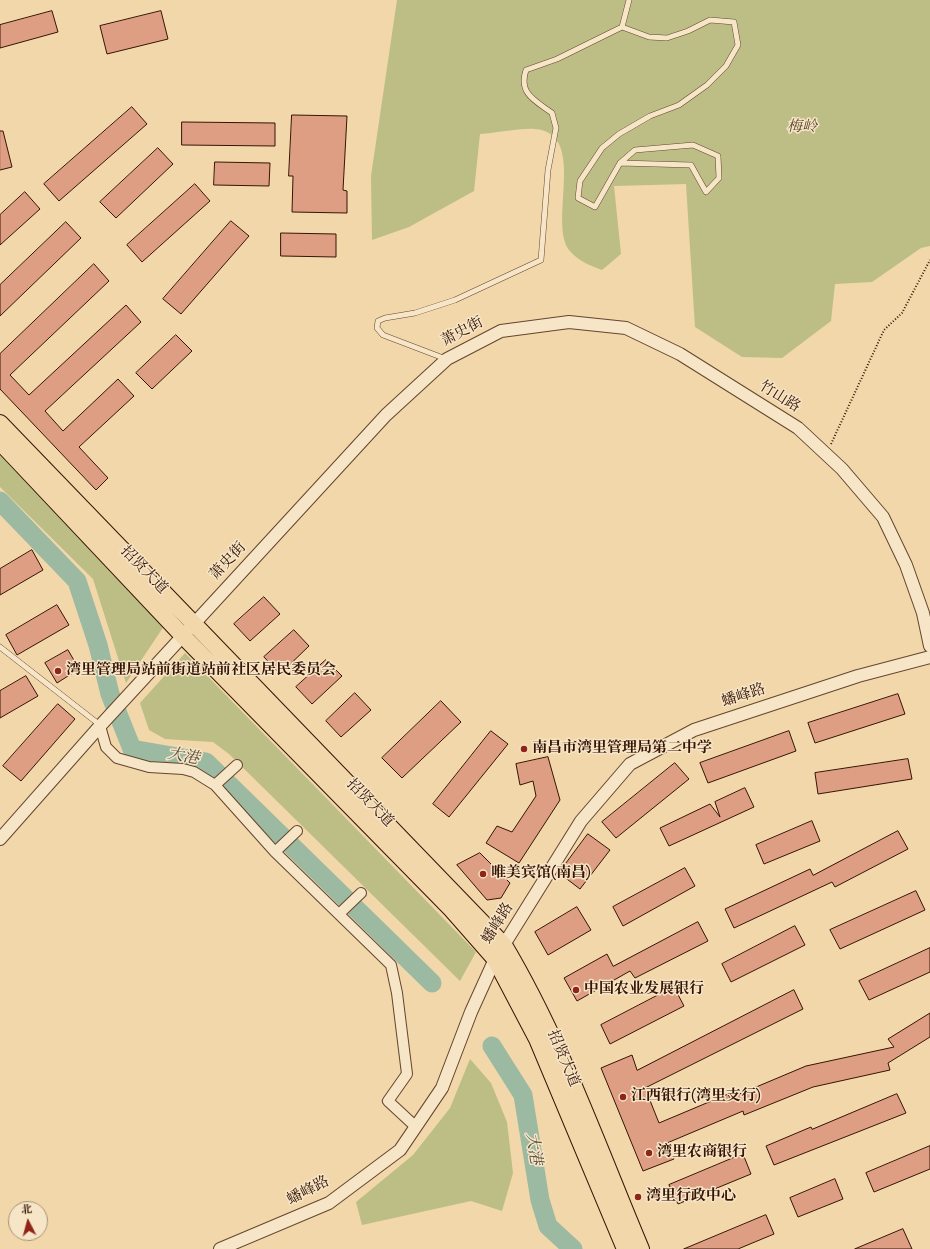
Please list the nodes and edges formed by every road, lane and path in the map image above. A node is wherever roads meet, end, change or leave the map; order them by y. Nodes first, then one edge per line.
1 (629, 0) edge
2 (622, 27) junction
3 (620, 163) junction
4 (930, 260) edge
5 (501, 331) joint
6 (447, 359) junction
7 (0, 423) edge
8 (0, 442) edge
9 (826, 454) junction
10 (194, 624) junction
11 (183, 636) junction
12 (930, 646) edge
13 (0, 647) edge
14 (930, 657) edge
15 (101, 726) junction
16 (237, 765) dead end
17 (215, 786) junction
18 (297, 831) dead end
19 (0, 839) edge
20 (275, 852) junction
21 (362, 893) dead end
22 (339, 914) junction
23 (504, 945) junction
24 (495, 959) junction
25 (416, 1127) junction
26 (220, 1249) edge
27 (625, 1249) edge
28 (641, 1249) edge

1 - 2 lane
2 - 3 lane
2 - 6 lane
3 - 3 lane
4 - 9 path
5 - 6 street, 萧史街
5 - 9 street, 竹山路
6 - 10 street, 萧史街
7 - 10 main road, 招贤大道
8 - 11 main road, 招贤大道
9 - 12 street, 竹山路
10 - 11 street, 萧史街
10 - 23 main road, 招贤大道
11 - 15 street, 萧史街
11 - 24 main road, 招贤大道
13 - 15 lane
14 - 23 street, 蟠峰路
15 - 17 street
15 - 19 street, 萧史街
16 - 17 street
17 - 20 street
18 - 20 street
20 - 22 street
21 - 22 street
22 - 25 street
23 - 24 street, 蟠峰路
23 - 28 main road, 招贤大道
24 - 25 street, 蟠峰路
24 - 27 main road, 招贤大道
25 - 26 street, 蟠峰路

